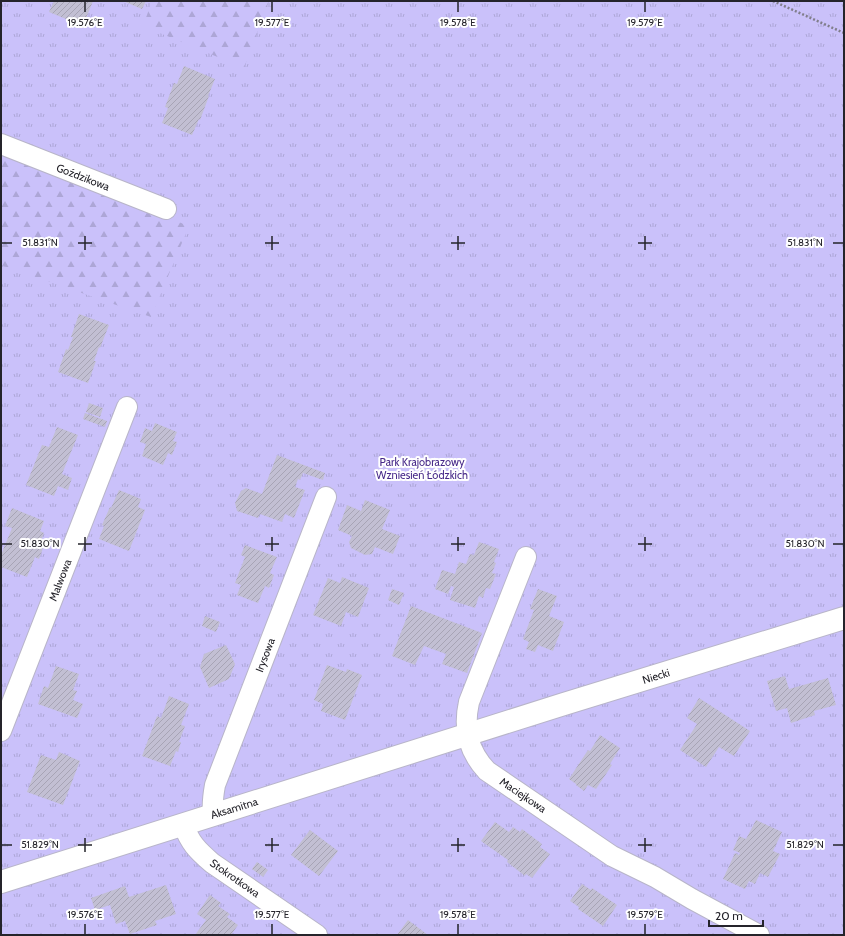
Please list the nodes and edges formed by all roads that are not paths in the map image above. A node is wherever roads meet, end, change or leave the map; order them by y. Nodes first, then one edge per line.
1 (1, 144) edge
2 (166, 209) dead end
3 (127, 407) dead end
4 (326, 497) dead end
5 (526, 557) dead end
6 (844, 618) edge
7 (1, 731) edge
8 (467, 735) junction
9 (213, 815) junction
10 (183, 824) junction
11 (1, 882) edge
12 (317, 935) edge
13 (759, 935) edge

1 - 2 street, Goździkowa
3 - 7 street, Malwowa
4 - 9 street, Irysowa
5 - 8 street, Maciejkowa
6 - 8 street, Niecki
8 - 9 street, Aksamitna
8 - 13 street, Maciejkowa
9 - 10 street, Aksamitna
10 - 11 street, Aksamitna
10 - 12 street, Stokrotkowa

